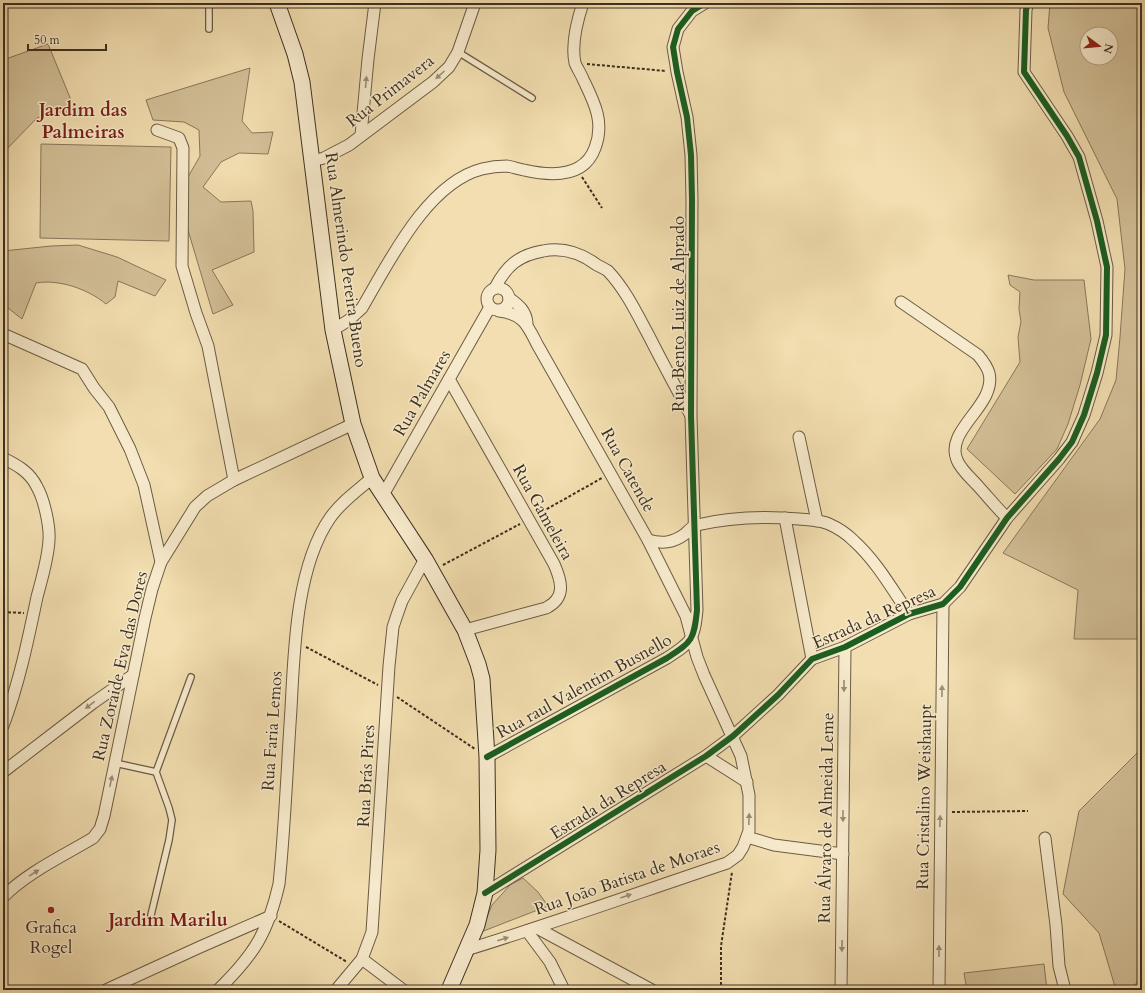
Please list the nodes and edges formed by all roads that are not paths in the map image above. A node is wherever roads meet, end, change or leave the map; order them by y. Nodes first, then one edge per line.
1 (209, 3) edge
2 (277, 3) edge
3 (375, 3) edge
4 (475, 3) edge
5 (584, 3) edge
6 (705, 3) edge
7 (1028, 3) edge
8 (209, 29) dead end
9 (458, 52) junction
10 (532, 98) dead end
11 (156, 130) dead end
12 (361, 135) junction
13 (312, 161) junction
14 (495, 288) junction
15 (509, 298) junction
16 (901, 302) dead end
17 (495, 309) junction
18 (527, 323) junction
19 (333, 330) junction
20 (3, 334) edge
21 (449, 379) junction
22 (691, 416) junction
23 (353, 424) junction
24 (799, 436) dead end
25 (3, 458) edge
26 (372, 478) junction
27 (234, 480) junction
28 (383, 495) junction
29 (785, 518) junction
30 (1007, 518) junction
31 (817, 521) junction
32 (694, 526) junction
33 (648, 540) junction
34 (425, 559) junction
35 (161, 562) junction
36 (943, 604) junction
37 (910, 614) junction
38 (465, 630) junction
39 (692, 638) junction
40 (845, 647) junction
41 (812, 659) junction
42 (133, 676) junction
43 (191, 677) dead end
44 (3, 726) edge
45 (733, 736) junction
46 (486, 756) junction
47 (706, 756) junction
48 (115, 763) junction
49 (3, 772) edge
50 (156, 772) junction
51 (747, 782) junction
52 (747, 837) junction
53 (1045, 838) dead end
54 (843, 854) junction
55 (485, 893) junction
56 (3, 897) edge
57 (151, 915) dead end
58 (271, 916) junction
59 (532, 930) junction
60 (466, 950) junction
61 (359, 963) junction
62 (106, 990) edge
63 (218, 990) edge
64 (336, 990) edge
65 (403, 990) edge
66 (449, 990) edge
67 (564, 990) edge
68 (652, 990) edge
69 (841, 990) edge
70 (939, 990) edge
71 (1065, 990) edge

1 - 8 lane
2 - 13 main road, Rua Almerindo Pereira Bueno
12 -> 3 street
4 - 9 street, Rua Primavera
5 - 19 street
6 - 22 street, Rua Bento Luiz de Alprado
7 - 30 street, Estrada da Represa
9 - 10 lane
9 -> 12 street, Rua Primavera
11 - 27 street
12 - 13 street, Rua Primavera
13 - 19 main road, Rua Almerindo Pereira Bueno
14 - 15 street
14 - 17 street, Rua Palmares
14 - 22 street, Rua Palmares
15 - 17 street, Rua Palmares
15 - 18 street, Rua Catende
16 - 30 street
17 - 18 street
17 - 21 street, Rua Palmares
18 - 33 street, Rua Catende
19 - 23 main road, Rua Almerindo Pereira Bueno
20 - 35 street
21 - 28 street, Rua Palmares
21 - 38 street, Rua Gameleira
22 - 32 street, Rua Bento Luiz de Alprado
23 - 26 main road, Rua Almerindo Pereira Bueno
23 - 27 street, Rua Zoraide Eva das Dores
24 - 31 street
25 - 44 street
26 - 28 main road, Rua Almerindo Pereira Bueno
26 - 58 street, Rua Faria Lemos
27 - 35 street, Rua Zoraide Eva das Dores
28 - 34 main road, Rua Almerindo Pereira Bueno
29 - 31 street
29 - 32 street
29 - 41 street
30 - 36 street, Estrada da Represa
31 - 37 street
32 - 33 street
32 - 39 street, Rua Bento Luiz de Alprado
33 - 39 street, Rua Catende
34 - 38 main road, Rua Almerindo Pereira Bueno
34 - 61 street, Rua Brás Pires
35 - 42 street, Rua Zoraide Eva das Dores
36 - 37 street, Estrada da Represa
70 -> 36 street, Rua Cristalino Weishaupt
37 - 40 street, Estrada da Represa
38 - 46 main road, Rua Almerindo Pereira Bueno
39 - 45 street, Rua João Batista de Moraes
39 - 46 street, Rua raul Valentim Busnello
40 - 41 street, Estrada da Represa
40 -> 54 street, Rua Álvaro de Almeida Leme
41 - 45 street, Estrada da Represa
42 - 48 street, Rua Zoraide Eva das Dores
42 -> 49 street
43 - 50 lane
45 - 47 street, Estrada da Represa
45 - 51 street, Rua João Batista de Moraes
46 - 55 main road, Rua Almerindo Pereira Bueno
47 - 51 street
47 - 55 street, Estrada da Represa
48 - 50 lane
56 -> 48 street, Rua Zoraide Eva das Dores
50 - 57 lane
52 -> 51 street, Rua João Batista de Moraes
52 - 54 street
59 -> 52 street, Rua João Batista de Moraes
53 - 71 street
54 -> 69 street, Rua Álvaro de Almeida Leme
55 - 60 main road, Rua Almerindo Pereira Bueno
58 - 62 street
58 - 63 street, Rua Faria Lemos
60 -> 59 street, Rua João Batista de Moraes
59 - 67 street
59 - 68 street
60 - 66 main road, Rua Almerindo Pereira Bueno
61 - 64 street, Rua Brás Pires
61 - 65 street

